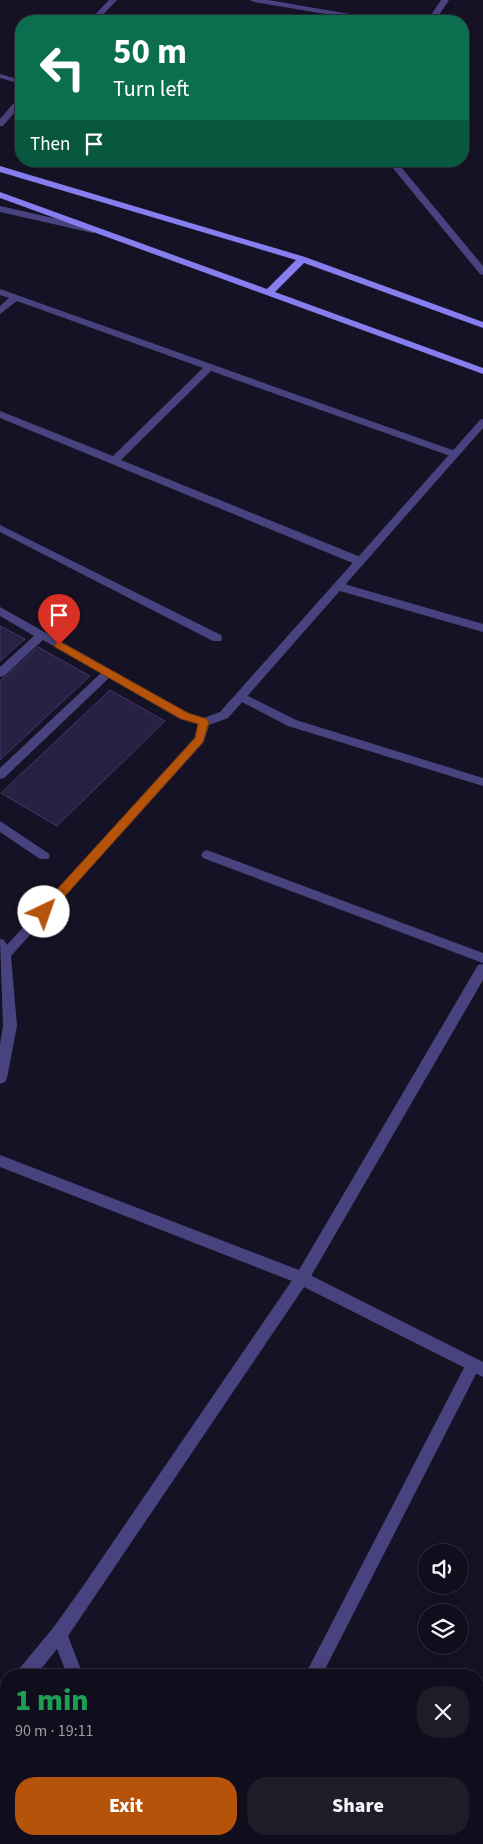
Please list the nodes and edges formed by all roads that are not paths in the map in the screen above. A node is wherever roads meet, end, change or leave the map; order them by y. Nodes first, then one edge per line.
1 (113, 0) edge
2 (254, 0) edge
3 (444, 0) edge
4 (99, 15) edge
5 (343, 15) edge
6 (435, 15) edge
7 (0, 76) edge
8 (15, 80) edge
9 (15, 107) edge
10 (0, 124) edge
11 (396, 167) edge
12 (0, 170) edge
13 (0, 195) edge
14 (0, 209) edge
15 (99, 231) junction
16 (302, 259) junction
17 (483, 272) edge
18 (0, 292) edge
19 (269, 293) junction
20 (16, 297) junction
21 (0, 311) edge
22 (483, 325) edge
23 (210, 366) junction
24 (483, 371) edge
25 (0, 414) edge
26 (483, 422) edge
27 (454, 454) junction
28 (114, 461) junction
29 (0, 528) edge
30 (359, 561) junction
31 (337, 586) junction
32 (0, 612) edge
33 (483, 628) edge
34 (42, 635) junction
35 (217, 638) dead end
36 (0, 673) edge
37 (108, 673) junction
38 (242, 697) junction
39 (204, 722) junction
40 (0, 775) edge
41 (483, 782) edge
42 (0, 826) edge
43 (206, 855) dead end
44 (44, 856) dead end
45 (2, 949) edge
46 (483, 958) edge
47 (483, 969) edge
48 (0, 1078) edge
49 (0, 1161) edge
50 (302, 1278) junction
51 (478, 1368) edge
52 (59, 1634) junction
53 (30, 1669) edge
54 (73, 1669) edge
55 (316, 1669) edge

1 - 4 street
2 - 5 street
3 - 6 street
7 - 8 street
9 - 10 street
11 - 17 street
12 - 16 street
13 - 15 street
14 - 15 street
15 - 19 street
16 - 19 street
16 - 22 street
18 - 20 street
19 - 24 street
20 - 21 street
20 - 23 street
23 - 27 street
23 - 28 street
25 - 28 street
26 - 27 street
27 - 30 street
28 - 30 street
29 - 35 street
30 - 31 street
31 - 33 street
31 - 38 street
32 - 34 street
34 - 36 street
34 - 37 street
37 - 39 street
37 - 40 street
38 - 39 street
38 - 41 street
39 - 45 street
42 - 44 street
43 - 46 street
45 - 48 street
47 - 50 street
49 - 50 street
50 - 51 street
50 - 52 street
51 - 55 street
52 - 53 street
52 - 54 street

